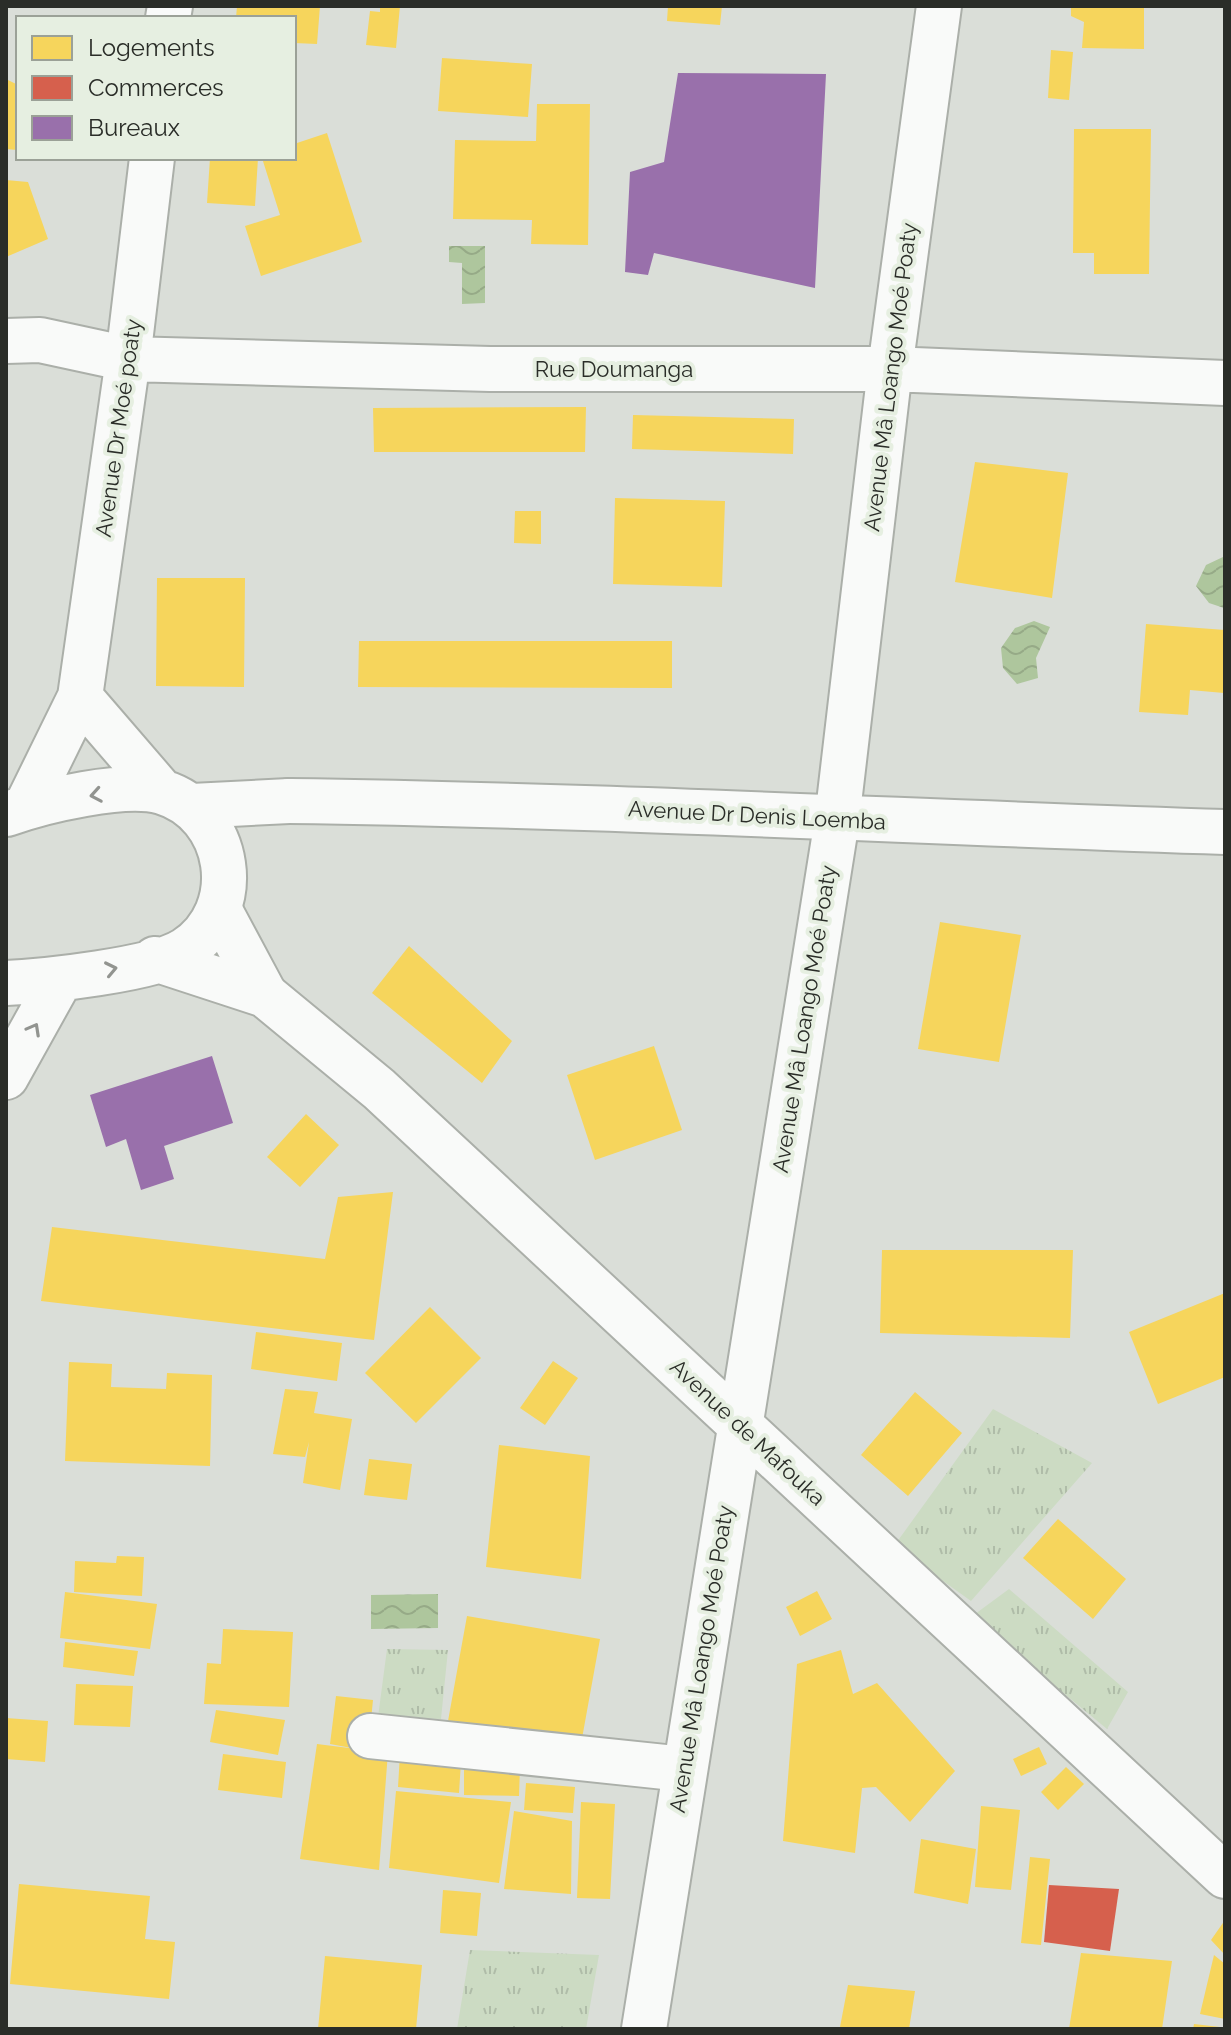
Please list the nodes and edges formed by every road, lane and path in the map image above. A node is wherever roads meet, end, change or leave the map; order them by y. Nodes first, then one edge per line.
1 (939, 6) edge
2 (152, 160) edge
3 (6, 341) edge
4 (128, 359) junction
5 (890, 369) junction
6 (1225, 383) edge
7 (80, 697) junction
8 (176, 799) junction
9 (289, 801) junction
10 (16, 810) edge
11 (837, 820) junction
12 (1225, 832) edge
13 (226, 863) junction
14 (219, 909) junction
15 (155, 959) junction
16 (60, 980) junction
17 (6, 983) edge
18 (265, 995) junction
19 (6, 1077) edge
20 (738, 1422) junction
21 (370, 1736) dead end
22 (684, 1769) junction
23 (1225, 1876) edge
24 (644, 2029) edge

1 - 5 street, Avenue Mâ Loango Moé Poaty
2 - 4 street, Avenue Dr Moé poaty
3 - 4 street, Rue Doumanga
4 - 5 street, Rue Doumanga
4 - 7 street, Avenue Dr Moé poaty
5 - 6 street, Rue Doumanga
5 - 11 street, Avenue Mâ Loango Moé Poaty
7 - 8 street
7 - 10 street, Avenue Dr Moé poaty
8 - 9 street, Avenue Dr Denis Loemba
8 -> 10 street, Avenue Dr Denis Loemba
8 - 13 street
9 - 11 street, Avenue Dr Denis Loemba
9 - 13 street
11 - 12 street, Avenue Dr Denis Loemba
11 - 20 street, Avenue Mâ Loango Moé Poaty
13 - 14 street
14 - 15 street
14 - 18 street, Avenue de Mafouka
16 -> 15 street
15 - 18 street, Avenue de Mafouka
16 - 17 street
19 -> 16 street
18 - 20 street, Avenue de Mafouka
20 - 22 street, Avenue Mâ Loango Moé Poaty
20 - 23 street, Avenue de Mafouka
21 - 22 street
22 - 24 street, Avenue Mâ Loango Moé Poaty

